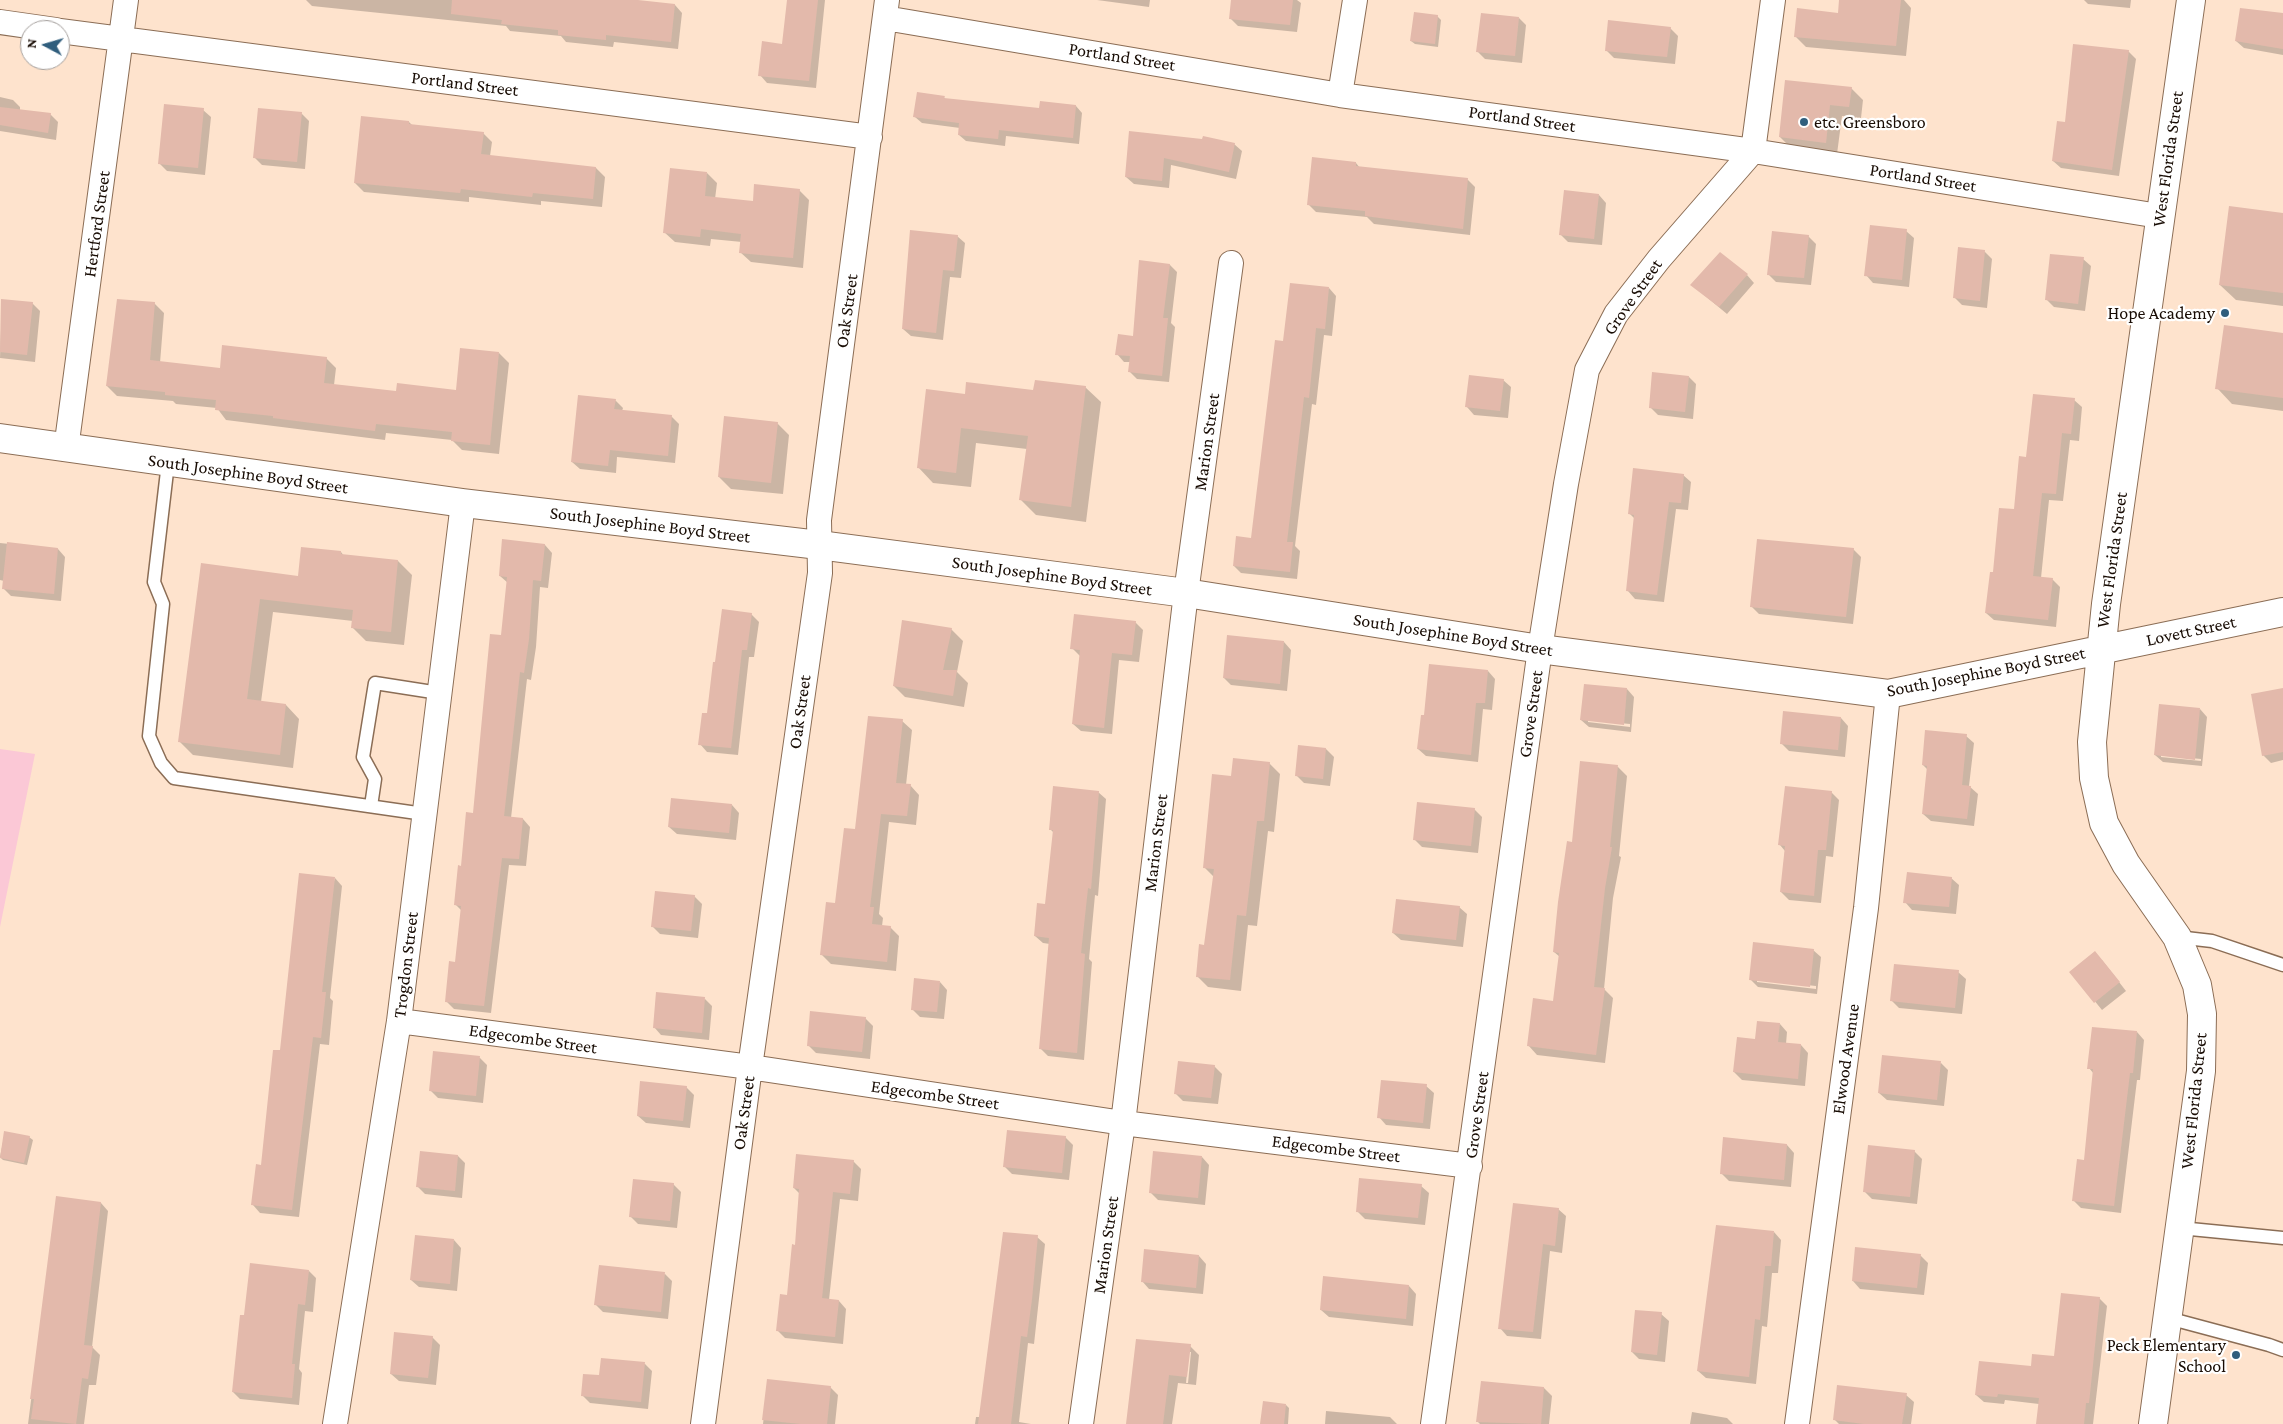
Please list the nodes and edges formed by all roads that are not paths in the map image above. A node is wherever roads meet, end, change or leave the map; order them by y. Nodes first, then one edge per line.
1 (126, 0) edge
2 (1355, 0) edge
3 (1773, 0) edge
4 (2191, 0) edge
5 (886, 9) edge
6 (0, 22) edge
7 (20, 25) edge
8 (70, 32) edge
9 (122, 39) junction
10 (1340, 95) junction
11 (870, 137) junction
12 (1752, 151) junction
13 (2159, 216) junction
14 (1231, 263) dead end
15 (0, 438) edge
16 (66, 449) junction
17 (168, 463) junction
18 (463, 503) junction
19 (819, 545) junction
20 (1186, 593) junction
21 (2283, 612) edge
22 (1540, 649) junction
23 (2100, 650) junction
24 (439, 693) junction
25 (1888, 694) junction
26 (371, 806) junction
27 (424, 814) junction
28 (2177, 937) junction
29 (2283, 965) edge
30 (399, 1021) junction
31 (750, 1067) junction
32 (1123, 1123) junction
33 (1470, 1166) junction
34 (2180, 1228) junction
35 (2283, 1238) edge
36 (2168, 1318) junction
37 (2283, 1350) edge
38 (335, 1424) edge
39 (703, 1424) edge
40 (1081, 1424) edge
41 (1433, 1424) edge
42 (1796, 1424) edge
43 (2153, 1424) edge

1 - 9 street, Hertford Street
2 - 10 street
3 - 12 street
4 - 13 main road, West Florida Street
5 - 10 street, Portland Street
5 - 11 street, Oak Street
6 - 7 street
8 - 9 street, Portland Street
9 - 11 street, Portland Street
9 - 16 street, Hertford Street
10 - 12 street, Portland Street
11 - 19 street, Oak Street
12 - 13 street, Portland Street
12 - 22 street, Grove Street
13 - 23 main road, West Florida Street
14 - 20 street, Marion Street
15 - 16 main road, South Josephine Boyd Street
16 - 17 main road, South Josephine Boyd Street
17 - 18 main road, South Josephine Boyd Street
17 - 26 lane
18 - 19 main road, South Josephine Boyd Street
18 - 24 street, Trogdon Street
19 - 20 main road, South Josephine Boyd Street
19 - 31 street, Oak Street
20 - 22 main road, South Josephine Boyd Street
20 - 32 street, Marion Street
21 - 23 main road, Lovett Street
22 - 25 main road, South Josephine Boyd Street
22 - 33 street, Grove Street
23 - 25 main road, South Josephine Boyd Street
23 - 28 main road, West Florida Street
24 - 26 lane
24 - 27 street, Trogdon Street
25 - 42 street, Elwood Avenue
26 - 27 lane
27 - 30 street, Trogdon Street
28 - 29 lane
28 - 34 main road, West Florida Street
30 - 31 street, Edgecombe Street
30 - 38 street, Trogdon Street
31 - 32 street, Edgecombe Street
31 - 39 street, Oak Street
32 - 33 street, Edgecombe Street
32 - 40 street, Marion Street
33 - 41 street, Grove Street
34 - 35 lane
34 - 36 main road, West Florida Street
36 - 37 lane
36 - 43 main road, West Florida Street

